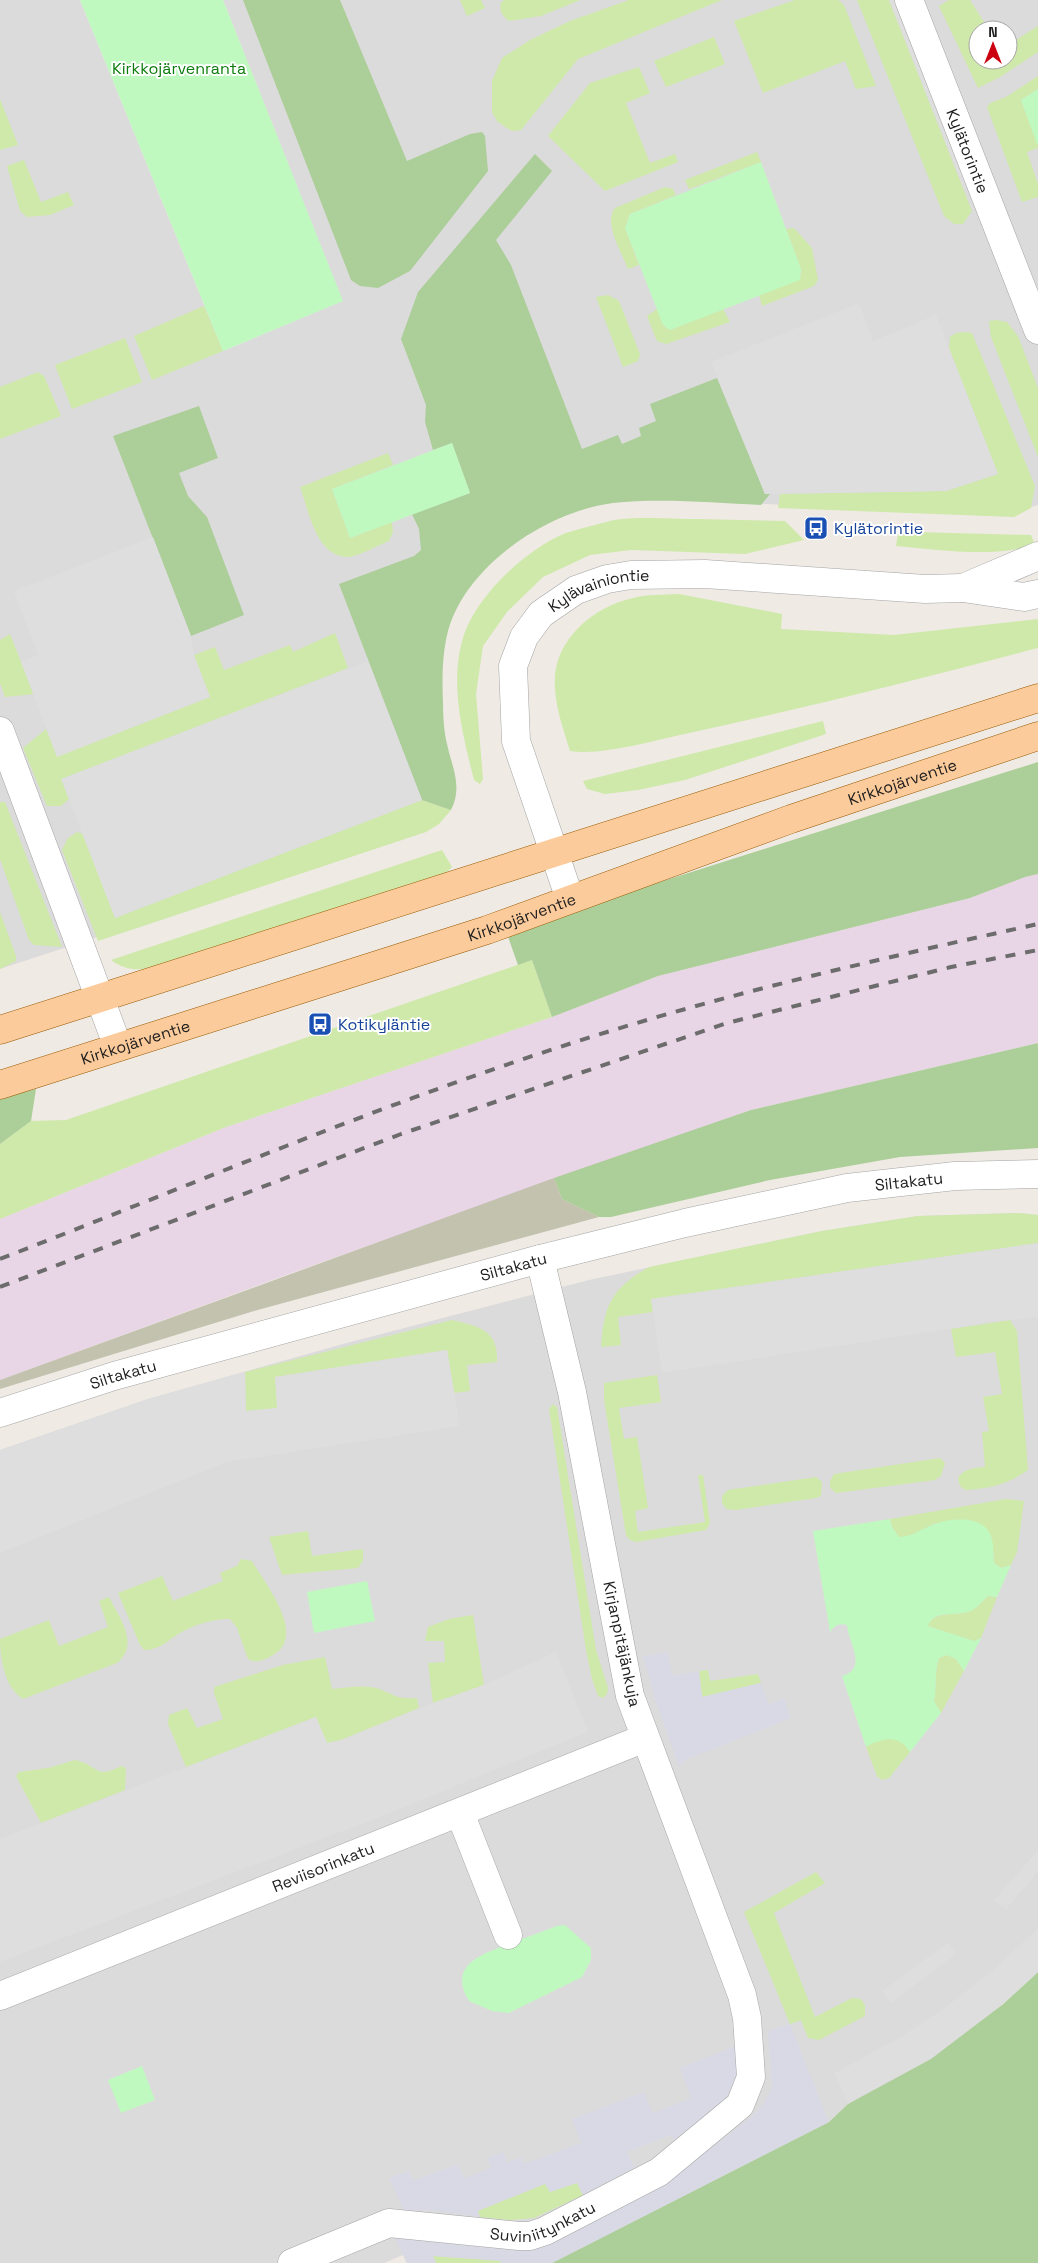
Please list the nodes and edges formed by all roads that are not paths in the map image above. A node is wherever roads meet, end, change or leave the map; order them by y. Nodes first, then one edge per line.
1 (909, 0) edge
2 (1038, 330) edge
3 (1038, 556) edge
4 (963, 588) junction
5 (1038, 594) edge
6 (1038, 698) edge
7 (0, 732) edge
8 (1038, 736) edge
9 (554, 853) junction
10 (570, 899) junction
11 (99, 998) junction
12 (0, 1030) edge
13 (118, 1047) junction
14 (0, 1085) edge
15 (1038, 1174) edge
16 (540, 1258) junction
17 (0, 1413) edge
18 (645, 1738) junction
19 (460, 1813) junction
20 (508, 1935) dead end
21 (0, 1996) edge
22 (751, 2077) joint
23 (292, 2263) edge

1 - 2 street, Kylätorintie
3 - 4 street, Kylävainiontie
4 - 5 street, Kylävainiontie
4 - 9 street, Kylävainiontie
6 - 9 main road
7 - 11 street
8 - 10 main road, Kirkkojärventie
9 - 10 street, Kylävainiontie
9 - 11 main road
10 - 13 main road, Kirkkojärventie
11 - 12 main road
11 - 13 street
13 - 14 main road, Kirkkojärventie
15 - 16 street, Siltakatu
16 - 17 street, Siltakatu
16 - 18 street, Kirjanpitäjänkuja
18 - 19 street, Reviisorinkatu
18 - 22 street, Kirjanpitäjänkuja
19 - 20 street
19 - 21 street, Reviisorinkatu
22 - 23 street, Suviniitynkatu

